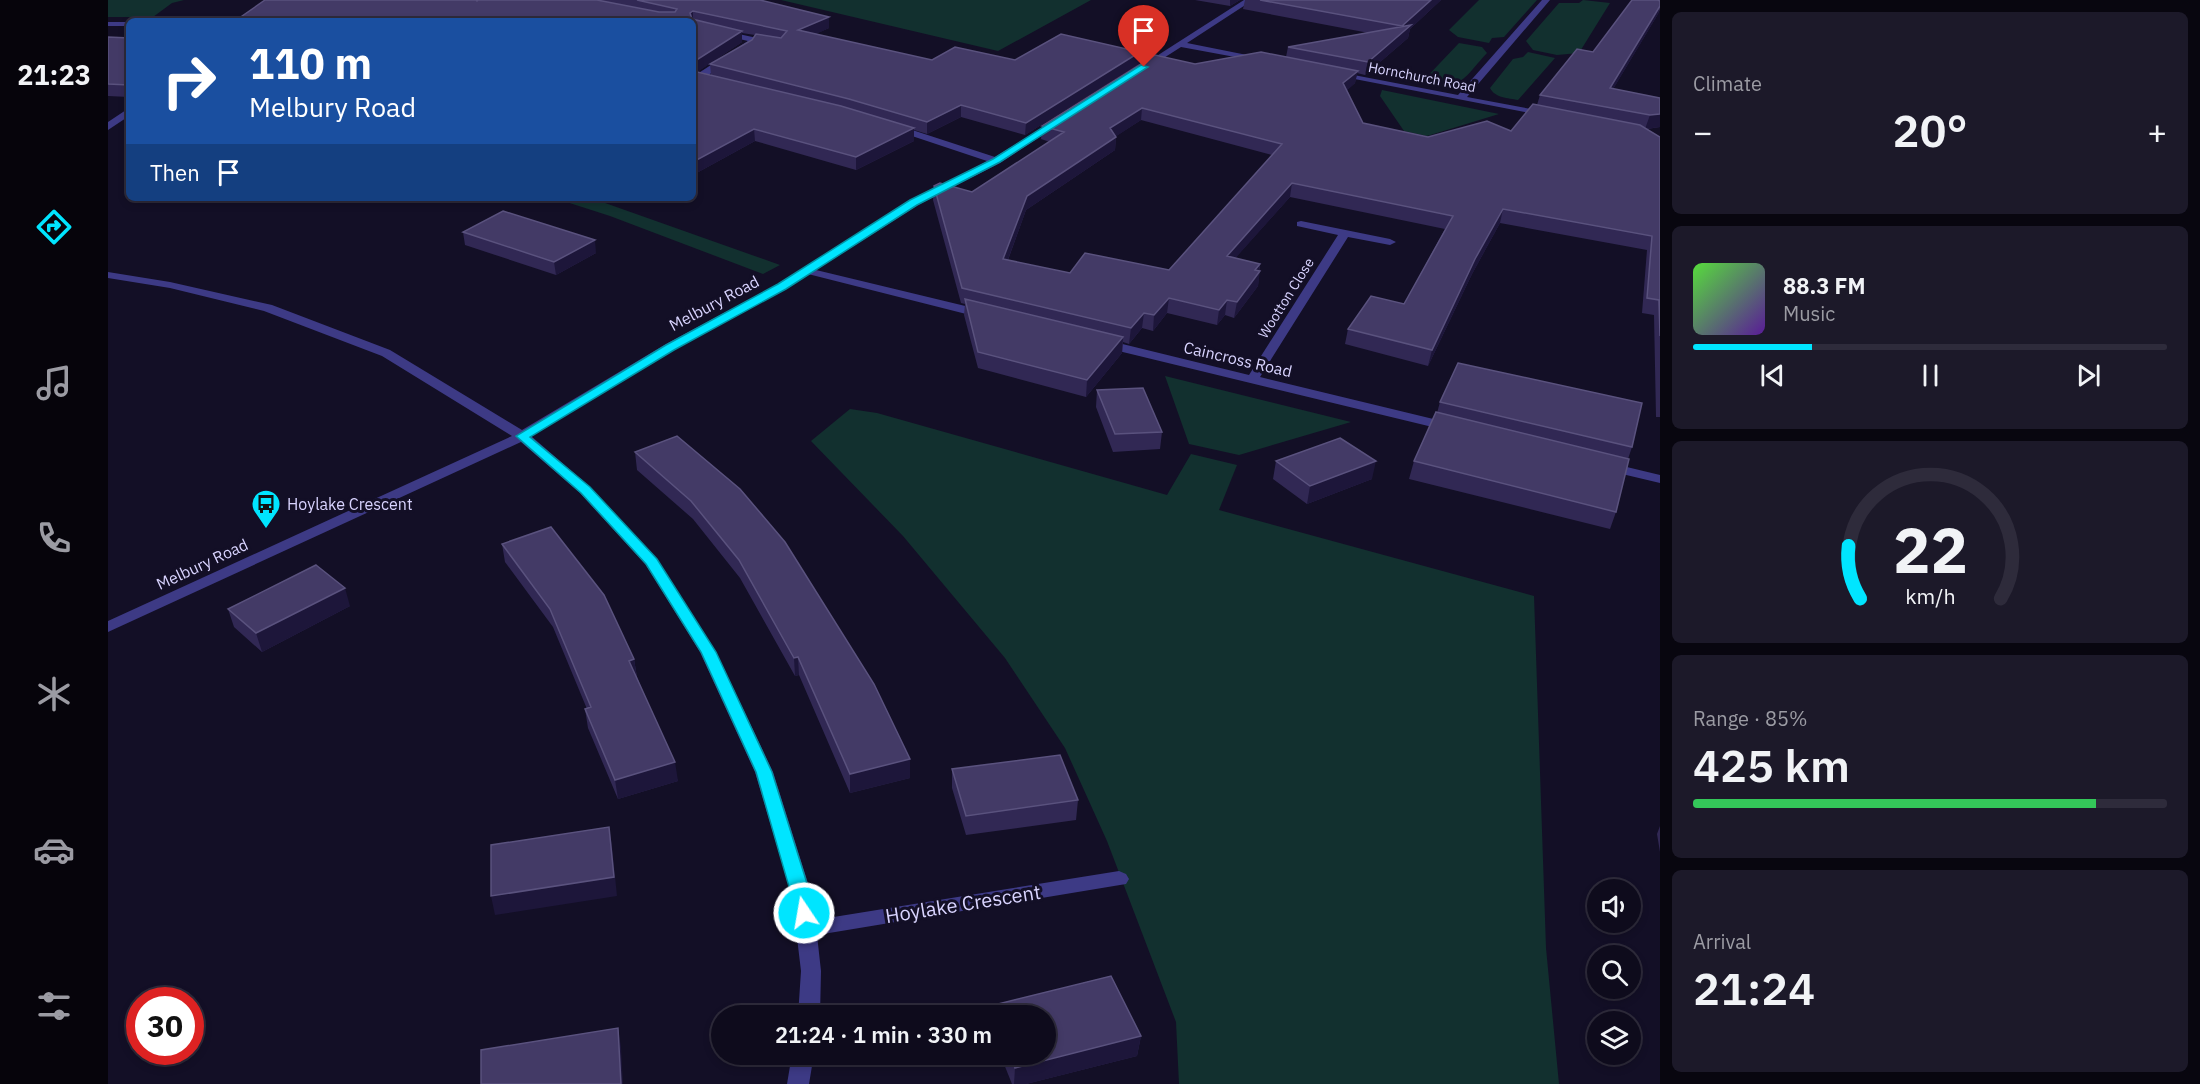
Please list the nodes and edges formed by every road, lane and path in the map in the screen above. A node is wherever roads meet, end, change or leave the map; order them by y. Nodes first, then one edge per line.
1 (1249, 0) edge
2 (1546, 0) edge
3 (108, 24) edge
4 (126, 24) edge
5 (696, 27) edge
6 (1179, 44) junction
7 (1268, 62) edge
8 (1324, 72) edge
9 (1131, 75) edge
10 (696, 77) edge
11 (696, 78) edge
12 (715, 81) edge
13 (1461, 98) junction
14 (1073, 111) edge
15 (126, 113) edge
16 (1562, 117) edge
17 (885, 125) edge
18 (108, 127) edge
19 (126, 129) edge
20 (996, 160) junction
21 (1300, 224) dead end
22 (1345, 233) junction
23 (1390, 242) dead end
24 (808, 271) junction
25 (108, 275) edge
26 (992, 316) edge
27 (1083, 339) edge
28 (1253, 379) junction
29 (1457, 429) edge
30 (522, 436) junction
31 (1592, 462) edge
32 (1660, 479) edge
33 (108, 627) edge
34 (1119, 879) dead end
35 (806, 929) junction
36 (809, 1005) edge
37 (801, 1065) edge
38 (798, 1084) edge

1 - 6 street
2 - 13 street
3 - 4 street
5 - 10 street
6 - 7 street
6 - 9 street
8 - 13 street, Hornchurch Road
11 - 12 street
13 - 16 street, Hornchurch Road
14 - 20 street, Melbury Road
15 - 18 street
17 - 20 street
18 - 19 street
20 - 24 street, Melbury Road
21 - 22 street
22 - 23 street
22 - 28 street, Wootton Close
24 - 26 street
24 - 30 street, Melbury Road
25 - 30 street
27 - 28 street, Caincross Road
28 - 29 street, Caincross Road
30 - 33 street, Melbury Road
30 - 35 street
31 - 32 street
34 - 35 street, Hoylake Crescent
35 - 36 street
37 - 38 street

